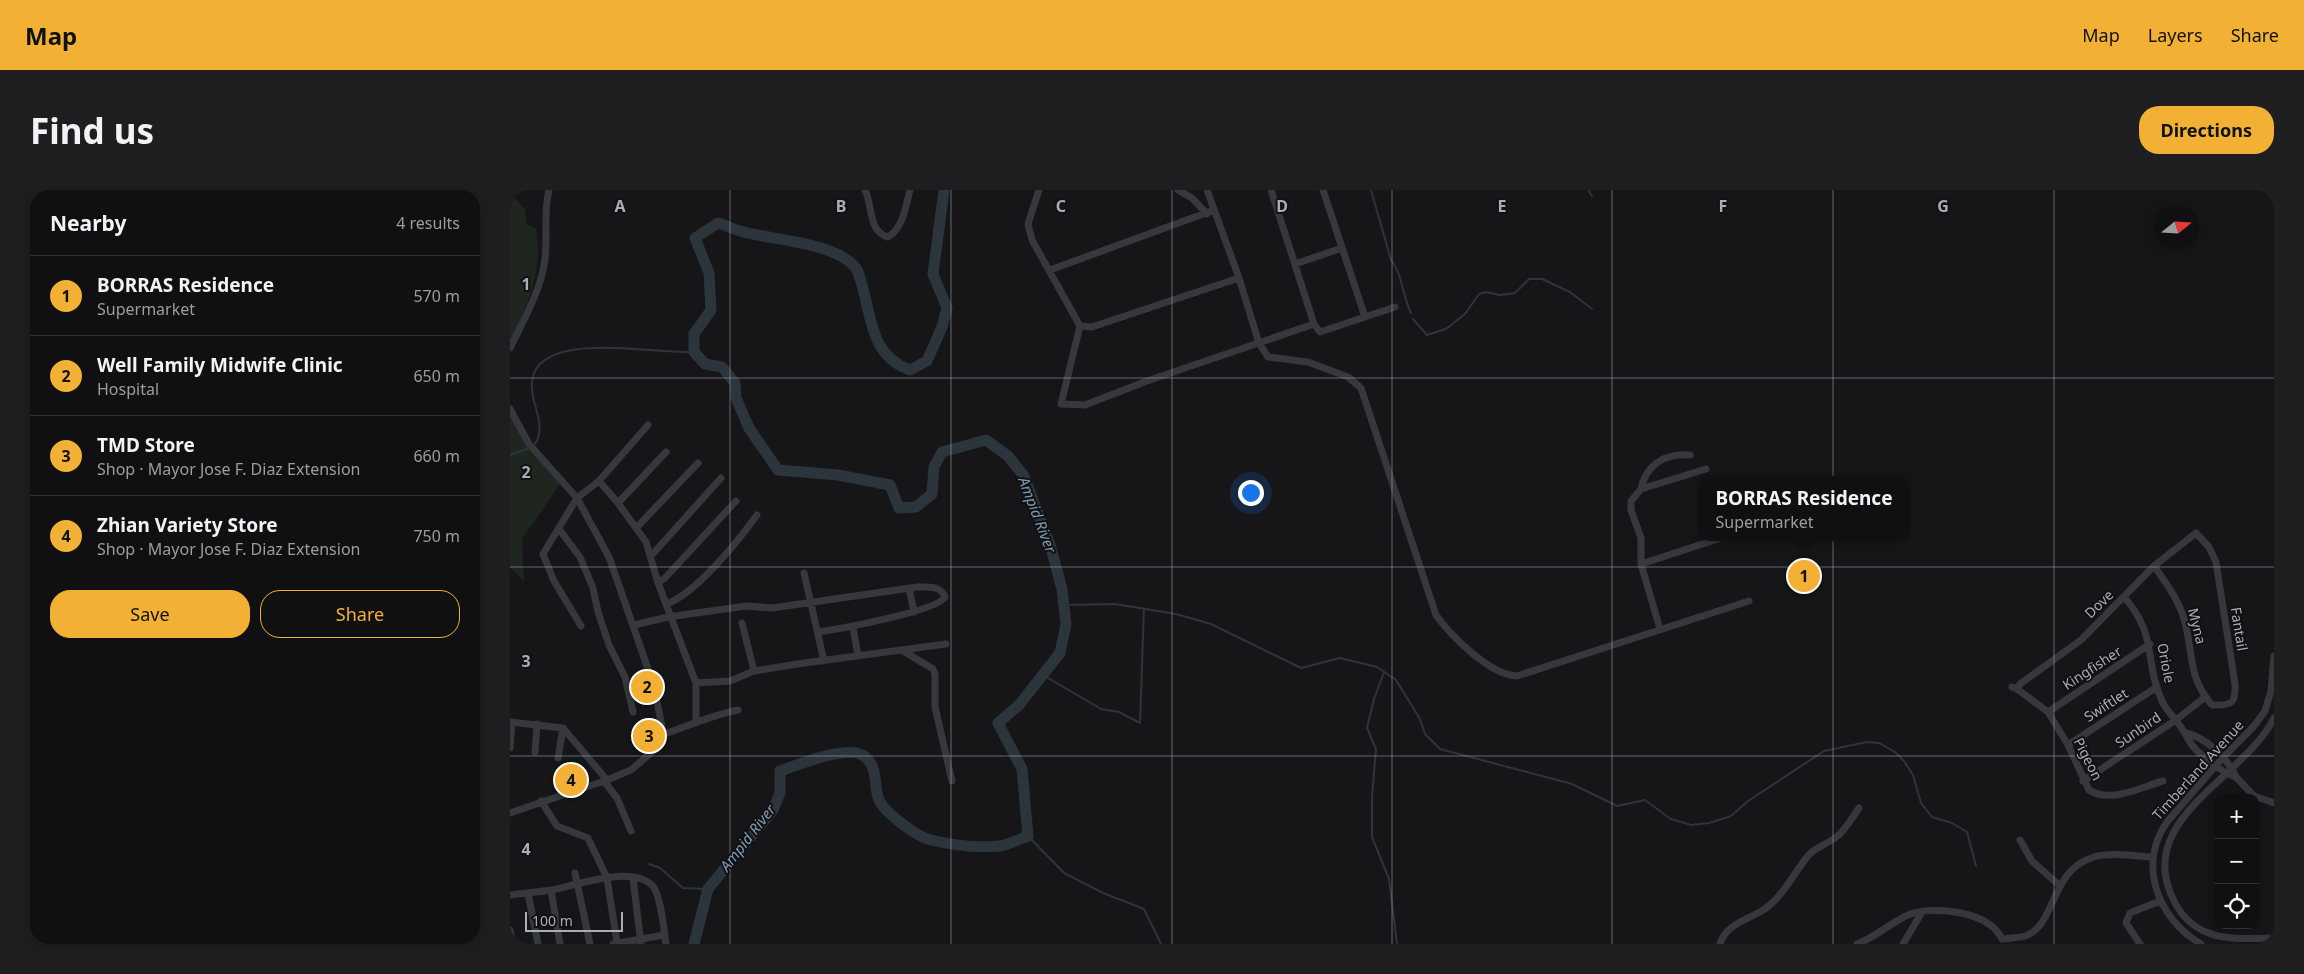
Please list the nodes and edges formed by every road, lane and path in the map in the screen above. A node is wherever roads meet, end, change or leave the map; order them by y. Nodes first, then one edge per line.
1 (549, 190) edge
2 (865, 190) edge
3 (910, 190) edge
4 (1039, 190) edge
5 (1178, 190) edge
6 (1207, 190) edge
7 (1271, 190) edge
8 (1323, 190) edge
9 (2272, 190) edge
10 (2274, 196) edge
11 (1214, 210) junction
12 (1206, 214) junction
13 (1342, 248) junction
14 (1296, 264) junction
15 (1050, 270) junction
16 (1239, 278) junction
17 (1395, 307) dead end
18 (1365, 317) junction
19 (1314, 324) junction
20 (1080, 326) junction
21 (1259, 343) junction
22 (510, 348) edge
23 (510, 409) edge
24 (648, 425) dead end
25 (666, 452) dead end
26 (1690, 455) dead end
27 (698, 463) dead end
28 (1706, 469) dead end
29 (721, 478) dead end
30 (599, 481) junction
31 (1641, 489) junction
32 (577, 498) junction
33 (736, 501) dead end
34 (618, 503) junction
35 (757, 515) dead end
36 (637, 527) junction
37 (559, 529) junction
38 (2196, 534) joint
39 (1712, 541) edge
40 (651, 556) junction
41 (1641, 564) junction
42 (2154, 566) junction
43 (804, 573) dead end
44 (658, 582) junction
45 (909, 588) junction
46 (2124, 597) junction
47 (1749, 601) dead end
48 (812, 603) junction
49 (666, 604) junction
50 (914, 612) junction
51 (672, 617) junction
52 (742, 623) dead end
53 (634, 625) junction
54 (581, 626) dead end
55 (853, 627) junction
56 (1660, 629) junction
57 (819, 632) junction
58 (946, 644) dead end
59 (2150, 644) junction
60 (903, 650) junction
61 (858, 656) junction
62 (2274, 656) edge
63 (824, 661) junction
64 (754, 672) junction
65 (696, 683) junction
66 (2157, 687) junction
67 (2014, 688) joint
68 (2205, 697) junction
69 (738, 710) dead end
70 (633, 712) dead end
71 (2048, 712) junction
72 (2274, 718) edge
73 (2176, 720) junction
74 (511, 722) edge
75 (696, 723) junction
76 (537, 724) junction
77 (563, 728) junction
78 (2186, 733) junction
79 (661, 735) junction
80 (2068, 745) junction
81 (510, 748) edge
82 (535, 752) dead end
83 (558, 758) dead end
84 (2222, 758) junction
85 (2216, 765) junction
86 (2229, 772) junction
87 (606, 781) junction
88 (952, 781) dead end
89 (2163, 781) dead end
90 (2083, 782) junction
91 (541, 801) junction
92 (2273, 801) edge
93 (1859, 808) dead end
94 (510, 813) edge
95 (631, 831) dead end
96 (2020, 840) dead end
97 (2152, 857) junction
98 (575, 873) dead end
99 (633, 878) junction
100 (577, 883) junction
101 (2059, 884) junction
102 (551, 890) junction
103 (528, 893) junction
104 (510, 895) edge
105 (2160, 901) junction
106 (1922, 912) junction
107 (510, 930) edge
108 (664, 935) junction
109 (2274, 938) edge
110 (2000, 941) edge
111 (2258, 941) edge
112 (641, 942) edge
113 (615, 943) edge
114 (513, 944) edge
115 (538, 944) edge
116 (560, 944) edge
117 (590, 944) edge
118 (666, 944) edge
119 (1720, 944) edge
120 (1858, 944) edge
121 (1903, 944) edge
122 (2140, 944) edge
123 (2201, 944) edge

1 - 22 street
2 - 3 street
4 - 15 street
5 - 12 street
6 - 11 street
7 - 14 street
8 - 13 street
9 - 10 street
11 - 12 street
11 - 16 street
12 - 15 street
13 - 14 street
13 - 18 street
14 - 19 street
15 - 20 street
16 - 20 street
16 - 21 street
17 - 18 street
18 - 19 street
19 - 21 street
20 - 21 street
21 - 56 street
23 - 32 street
24 - 30 street
25 - 34 street
26 - 31 street
27 - 36 street
28 - 31 street
29 - 40 street
30 - 32 street
30 - 34 street
31 - 41 street
32 - 37 street
32 - 53 street
33 - 44 street
34 - 36 street
35 - 49 street
36 - 40 street
37 - 54 street
37 - 70 street
38 - 42 street, Dove
38 - 68 street, Fantail
39 - 41 street
40 - 44 street
41 - 56 street
42 - 46 street, Dove
42 - 68 street, Myna
43 - 48 street
44 - 49 street
45 - 48 street
45 - 50 street
45 - 50 street
46 - 59 street, Oriole
46 - 67 street, Dove
47 - 56 street
48 - 51 street
48 - 57 street
49 - 51 street
50 - 55 street
51 - 53 street
51 - 65 street
52 - 64 street
53 - 79 street
55 - 57 street
55 - 61 street
57 - 63 street
58 - 60 street
59 - 66 street, Oriole
59 - 71 street, Kingfisher
60 - 61 street
60 - 88 street
61 - 63 street
62 - 84 street, Timberland Avenue
63 - 64 street
64 - 65 street
65 - 75 street
66 - 73 street, Oriole
66 - 80 street, Swiftlet
67 - 71 street, Pigeon
68 - 73 street, Sunbird
69 - 75 street
71 - 80 street, Pigeon
72 - 86 street, Timberland Avenue
73 - 78 street, Oriole
73 - 90 street, Sunbird
74 - 76 street
74 - 81 street
75 - 79 street
76 - 77 street
76 - 82 street
77 - 83 street
77 - 87 street
78 - 84 street
78 - 85 street, Oriole
79 - 87 street
80 - 90 street, Pigeon
84 - 85 street, Timberland Avenue
84 - 86 street
85 - 86 street, Oriole
85 - 97 street, Timberland Avenue
86 - 92 street
86 - 111 street, Timberland Avenue
87 - 91 street
87 - 95 street
89 - 90 street, Pigeon
91 - 94 street
91 - 113 street
93 - 119 street
96 - 101 street
97 - 101 street
97 - 105 street, Timberland Avenue
98 - 100 street
99 - 100 street
99 - 108 street
99 - 112 street
100 - 102 street
100 - 117 street
101 - 110 street
102 - 103 street
102 - 116 street
103 - 104 street
103 - 115 street
105 - 122 street
105 - 123 street, Timberland Avenue
106 - 110 street
106 - 120 street
106 - 121 street
107 - 114 street
108 - 112 street
108 - 118 street
109 - 111 street, Timberland Avenue
112 - 113 street

